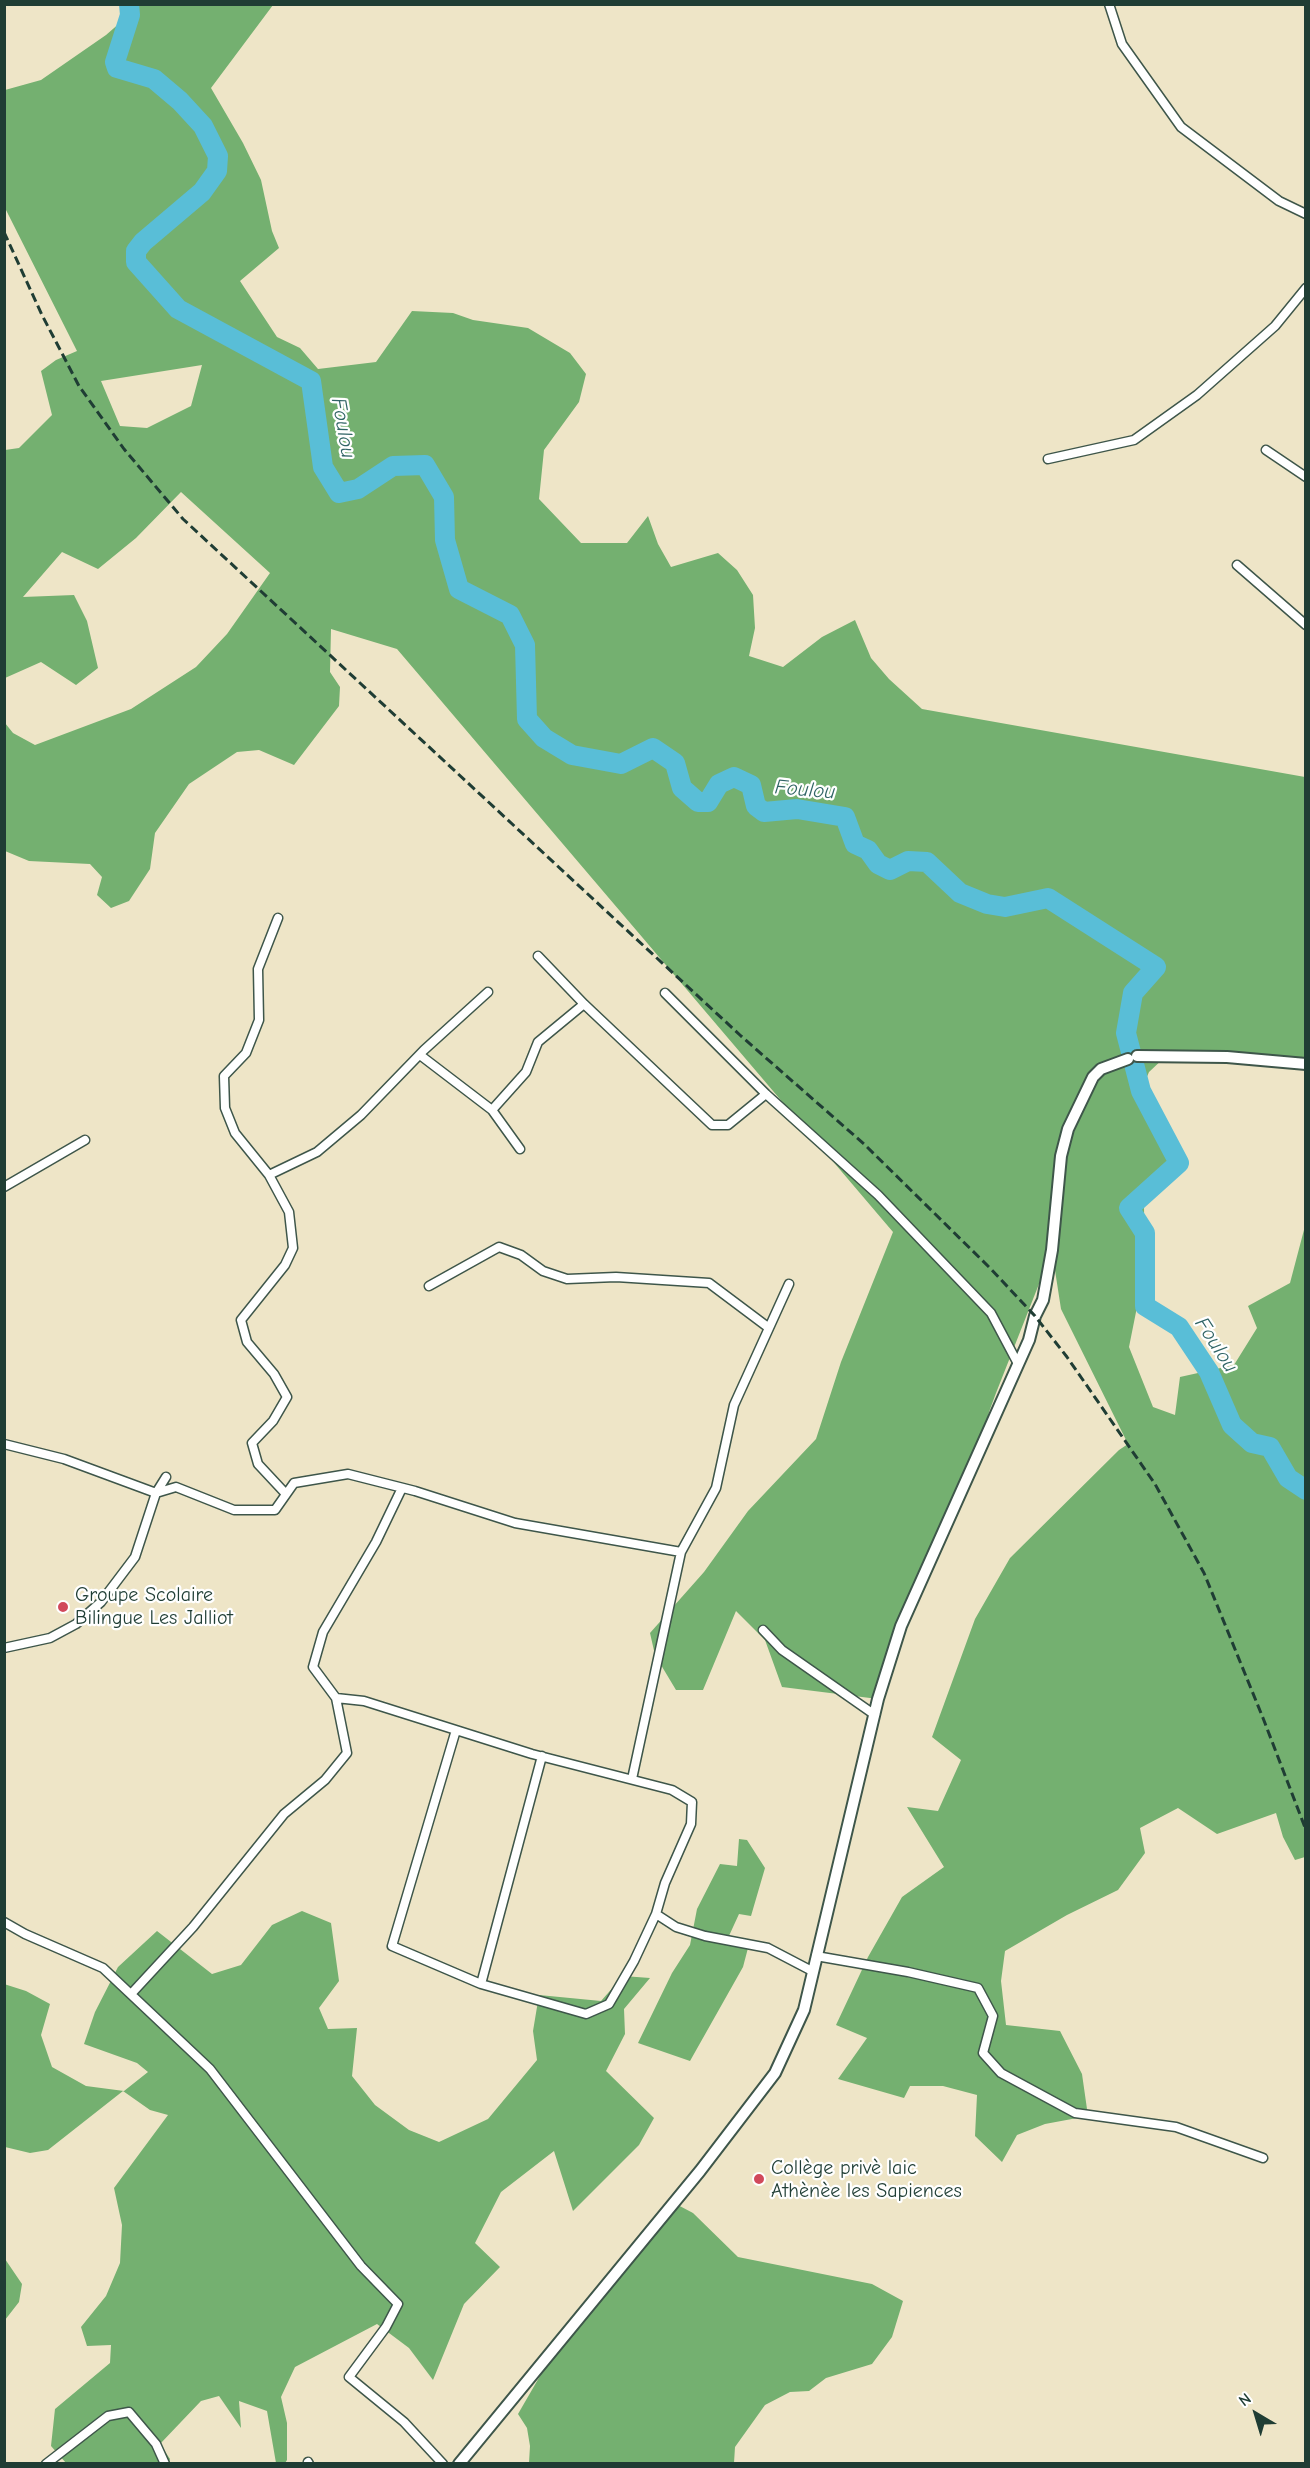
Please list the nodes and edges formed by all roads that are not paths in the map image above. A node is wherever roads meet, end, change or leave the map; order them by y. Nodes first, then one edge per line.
1 (1109, 4) edge
2 (1305, 214) edge
3 (1305, 288) edge
4 (1266, 450) dead end
5 (1048, 459) dead end
6 (1305, 477) edge
7 (1237, 565) dead end
8 (1304, 620) edge
9 (278, 918) dead end
10 (538, 956) dead end
11 (488, 992) dead end
12 (665, 993) dead end
13 (584, 1004) junction
14 (420, 1055) junction
15 (1305, 1064) edge
16 (766, 1094) junction
17 (492, 1110) junction
18 (86, 1140) dead end
19 (520, 1149) dead end
20 (269, 1175) junction
21 (4, 1187) edge
22 (789, 1284) dead end
23 (429, 1286) dead end
24 (769, 1328) junction
25 (1017, 1362) junction
26 (4, 1444) edge
27 (166, 1477) dead end
28 (402, 1488) junction
29 (156, 1493) junction
30 (286, 1494) junction
31 (681, 1552) junction
32 (763, 1630) dead end
33 (4, 1648) edge
34 (336, 1698) junction
35 (875, 1714) junction
36 (456, 1730) junction
37 (542, 1756) junction
38 (632, 1779) junction
39 (656, 1914) junction
40 (4, 1922) edge
41 (816, 1956) junction
42 (813, 1971) junction
43 (481, 1983) junction
44 (131, 1994) junction
45 (1263, 2158) dead end
46 (464, 2462) edge
47 (46, 2463) edge
48 (165, 2463) edge
49 (443, 2463) edge

1 - 2 street
3 - 5 street
4 - 6 street
7 - 8 street
9 - 20 street
10 - 13 street
11 - 14 street
12 - 16 street
13 - 16 street
13 - 17 street
14 - 17 street
14 - 20 street
15 - 25 street
16 - 25 street
17 - 19 street
18 - 21 street
20 - 30 street
22 - 24 street
23 - 24 street
24 - 31 street
25 - 35 street
26 - 29 street
27 - 29 street
28 - 30 street
28 - 31 street
28 - 34 street
29 - 30 street
29 - 33 street
31 - 38 street
32 - 35 street
34 - 36 street
34 - 44 street
35 - 41 street
36 - 37 street
36 - 43 street
37 - 38 street
37 - 43 street
38 - 39 street
39 - 42 street
39 - 43 street
40 - 44 street
41 - 42 street
41 - 45 street
42 - 46 street
44 - 49 street
47 - 48 street

